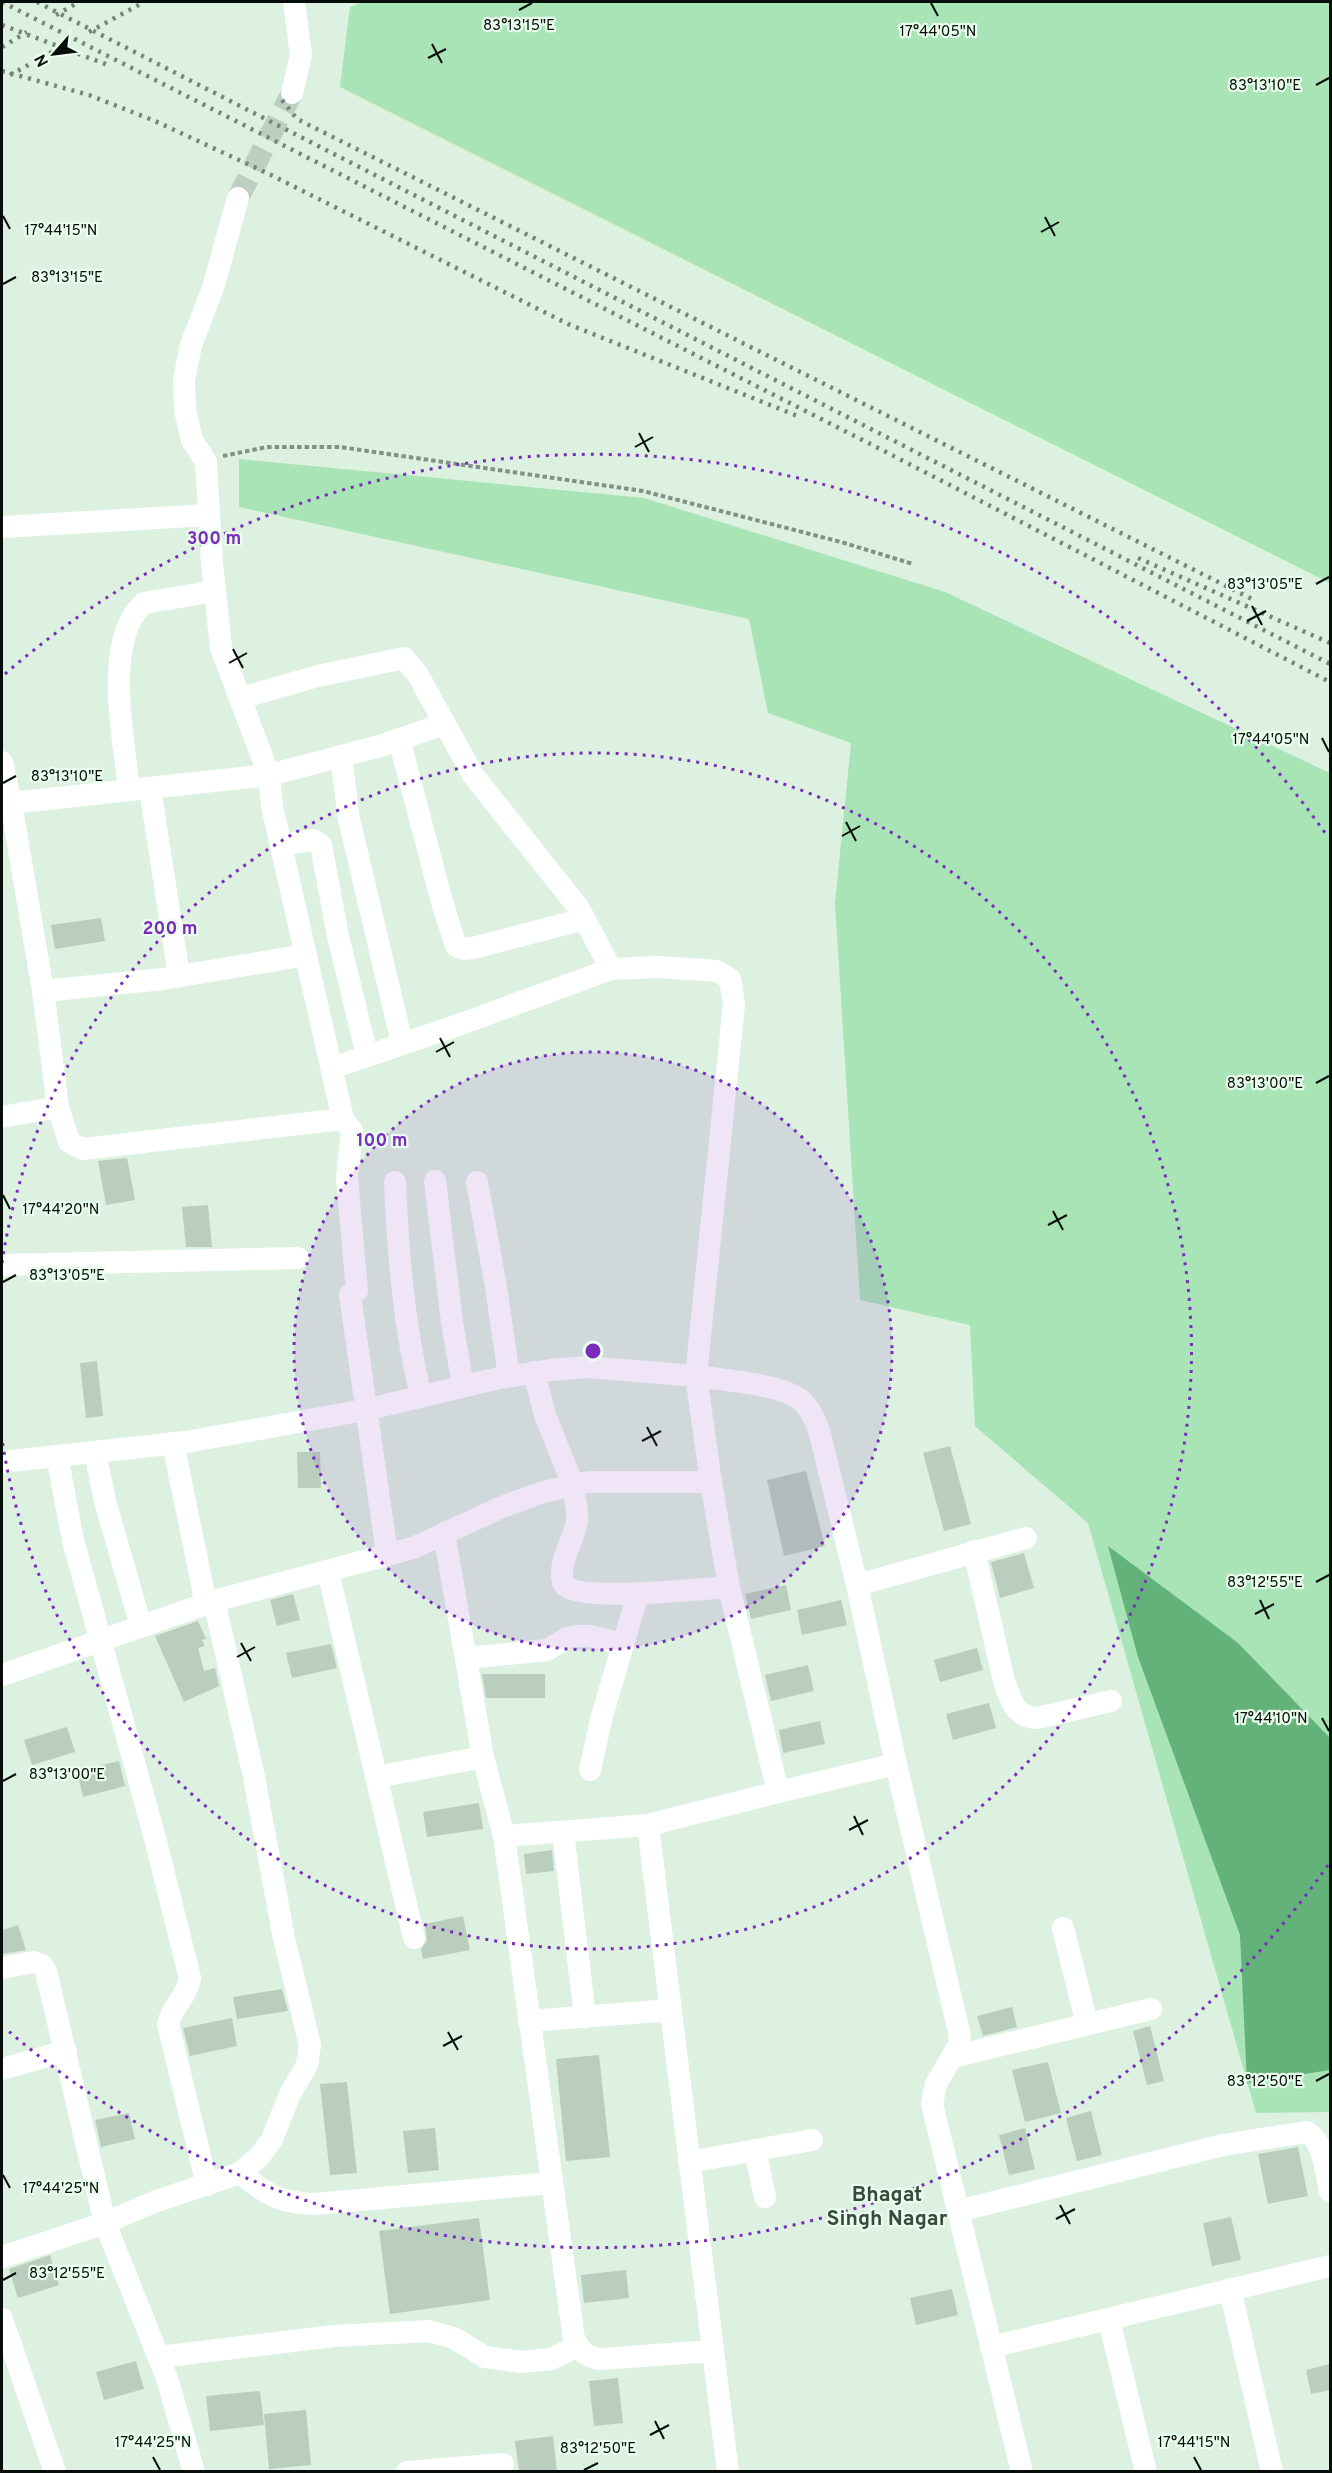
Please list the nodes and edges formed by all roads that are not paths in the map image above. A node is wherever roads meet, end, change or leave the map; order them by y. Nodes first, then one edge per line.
1 (294, 2) edge
2 (292, 93) tunnel mouth
3 (238, 198) tunnel mouth
4 (209, 515) junction
5 (2, 527) edge
6 (215, 591) junction
7 (241, 698) junction
8 (444, 724) junction
9 (399, 739) junction
10 (341, 756) junction
11 (2, 762) edge
12 (269, 775) junction
13 (140, 789) junction
14 (11, 803) junction
15 (281, 845) junction
16 (584, 919) junction
17 (306, 955) junction
18 (611, 969) junction
19 (179, 976) junction
20 (43, 991) junction
21 (402, 1043) junction
22 (367, 1055) junction
23 (332, 1068) junction
24 (58, 1107) junction
25 (2, 1117) edge
26 (343, 1119) junction
27 (435, 1181) dead end
28 (394, 1182) dead end
29 (477, 1182) dead end
30 (298, 1258) dead end
31 (2, 1265) edge
32 (534, 1372) junction
33 (508, 1376) junction
34 (696, 1376) junction
35 (463, 1386) junction
36 (421, 1396) junction
37 (365, 1410) junction
38 (173, 1443) junction
39 (95, 1452) junction
40 (57, 1456) junction
41 (2, 1462) edge
42 (711, 1482) junction
43 (573, 1485) junction
44 (444, 1533) junction
45 (1026, 1538) dead end
46 (975, 1551) junction
47 (387, 1554) junction
48 (328, 1571) junction
49 (857, 1585) junction
50 (729, 1587) junction
51 (638, 1594) junction
52 (210, 1603) junction
53 (141, 1626) junction
54 (100, 1639) junction
55 (623, 1644) junction
56 (466, 1658) junction
57 (2, 1675) edge
58 (1110, 1701) dead end
59 (483, 1757) junction
60 (896, 1764) junction
61 (590, 1770) dead end
62 (376, 1776) junction
63 (778, 1792) junction
64 (648, 1825) junction
65 (563, 1832) junction
66 (504, 1836) junction
67 (1063, 1928) dead end
68 (414, 1938) dead end
69 (2, 1968) edge
70 (1151, 2009) dead end
71 (670, 2010) junction
72 (585, 2017) junction
73 (529, 2021) junction
74 (1087, 2024) junction
75 (66, 2051) junction
76 (952, 2057) junction
77 (2, 2069) edge
78 (812, 2140) dead end
79 (755, 2150) junction
80 (689, 2162) junction
81 (240, 2173) junction
82 (551, 2183) junction
83 (207, 2185) junction
84 (1330, 2192) edge
85 (765, 2197) dead end
86 (958, 2211) junction
87 (105, 2223) junction
88 (2, 2257) edge
89 (1330, 2266) edge
90 (1230, 2289) junction
91 (2, 2319) edge
92 (1109, 2320) junction
93 (578, 2346) junction
94 (990, 2347) junction
95 (712, 2351) junction
96 (159, 2357) junction
97 (503, 2464) dead end
98 (55, 2472) edge
99 (194, 2472) edge
100 (407, 2472) edge
101 (728, 2472) edge
102 (1022, 2472) edge
103 (1146, 2472) edge
104 (1272, 2472) edge

1 - 2 street
3 - 4 street
4 - 5 street
4 - 6 street
6 - 7 street
6 - 13 street
7 - 8 street
7 - 12 street
8 - 9 street
8 - 16 street
9 - 10 street
9 - 16 street
10 - 12 street
10 - 21 street
11 - 14 street
12 - 13 street
12 - 15 street
13 - 14 street
13 - 19 street
14 - 20 street
15 - 17 street
15 - 22 street
16 - 18 street
17 - 19 street
17 - 23 street
18 - 21 street
18 - 34 street
19 - 20 street
20 - 24 street
21 - 22 street
22 - 23 street
23 - 26 street
24 - 25 street
24 - 26 street
26 - 37 street
27 - 35 street
28 - 36 street
29 - 33 street
30 - 31 street
32 - 33 street
32 - 34 street
32 - 43 street
33 - 35 street
34 - 42 street
34 - 49 street
35 - 36 street
36 - 37 street
37 - 38 street
37 - 47 street
38 - 39 street
38 - 52 street
39 - 40 street
39 - 53 street
40 - 41 street
40 - 54 street
42 - 43 street
42 - 50 street
43 - 44 street
43 - 51 street
44 - 47 street
44 - 56 street
45 - 46 street
46 - 49 street
46 - 58 street
47 - 48 street
48 - 52 street
48 - 62 street
49 - 60 street
50 - 51 street
50 - 63 street
51 - 55 street
52 - 53 street
52 - 81 street
53 - 54 street
54 - 57 street
54 - 83 street
55 - 56 street
55 - 61 street
56 - 59 street
59 - 62 street
59 - 66 street
60 - 63 street
60 - 76 street
62 - 68 street
63 - 64 street
64 - 65 street
64 - 71 street
65 - 66 street
65 - 72 street
66 - 73 street
67 - 74 street
69 - 75 street
70 - 74 street
71 - 72 street
71 - 80 street
72 - 73 street
73 - 82 street
74 - 76 street
75 - 77 street
75 - 87 street
76 - 86 street
78 - 79 street
79 - 80 street
79 - 85 street
80 - 95 street
81 - 82 street
81 - 83 street
82 - 93 street
83 - 87 street
84 - 86 street
86 - 94 street
87 - 88 street
87 - 96 street
89 - 90 street
90 - 92 street
90 - 104 street
91 - 98 street
92 - 94 street
92 - 103 street
93 - 95 street
93 - 96 street
94 - 102 street
95 - 101 street
96 - 99 street
97 - 100 street

